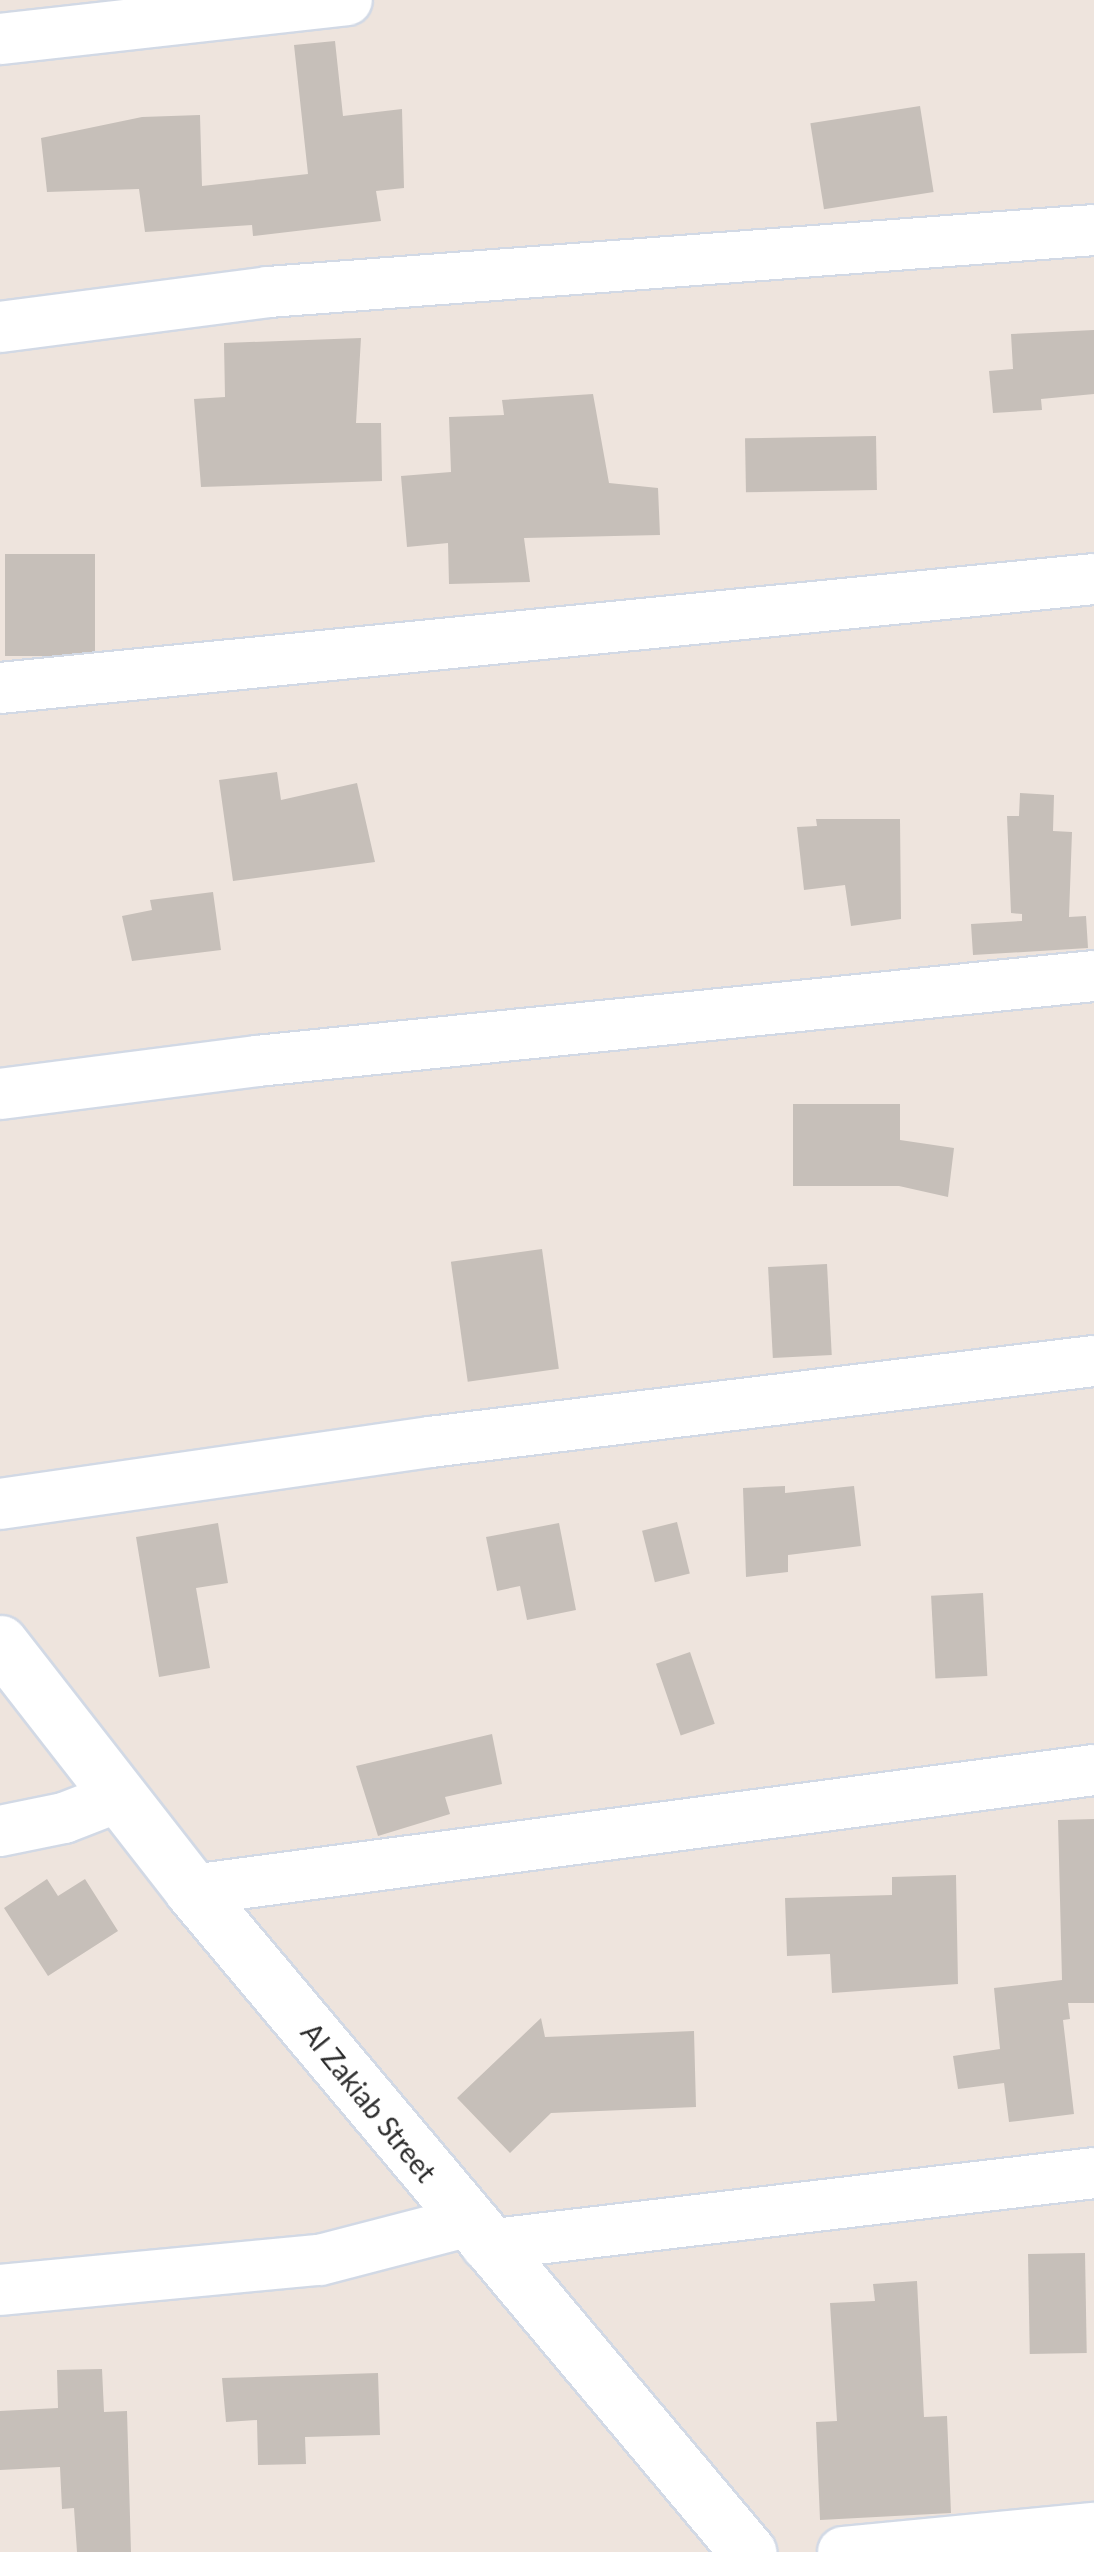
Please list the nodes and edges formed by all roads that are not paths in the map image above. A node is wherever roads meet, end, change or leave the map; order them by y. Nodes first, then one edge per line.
1 (347, 0) edge
2 (0, 40) edge
3 (1094, 230) edge
4 (0, 327) edge
5 (1094, 579) edge
6 (0, 688) edge
7 (1094, 976) edge
8 (0, 1094) edge
9 (1094, 1361) edge
10 (0, 1504) edge
11 (0, 1643) edge
12 (1094, 1770) edge
13 (118, 1797) junction
14 (0, 1831) edge
15 (192, 1890) junction
16 (1094, 2173) edge
17 (476, 2234) junction
18 (0, 2290) edge
19 (1094, 2528) edge
20 (748, 2552) edge
21 (843, 2552) edge

1 - 2 street
3 - 4 street
5 - 6 street
7 - 8 street
9 - 10 street
11 - 13 street, Al Zakiab Street
12 - 15 street
13 - 14 street
13 - 15 street, Al Zakiab Street
15 - 17 street, Al Zakiab Street
16 - 17 street
17 - 18 street
17 - 20 street, Al Zakiab Street
19 - 21 street

